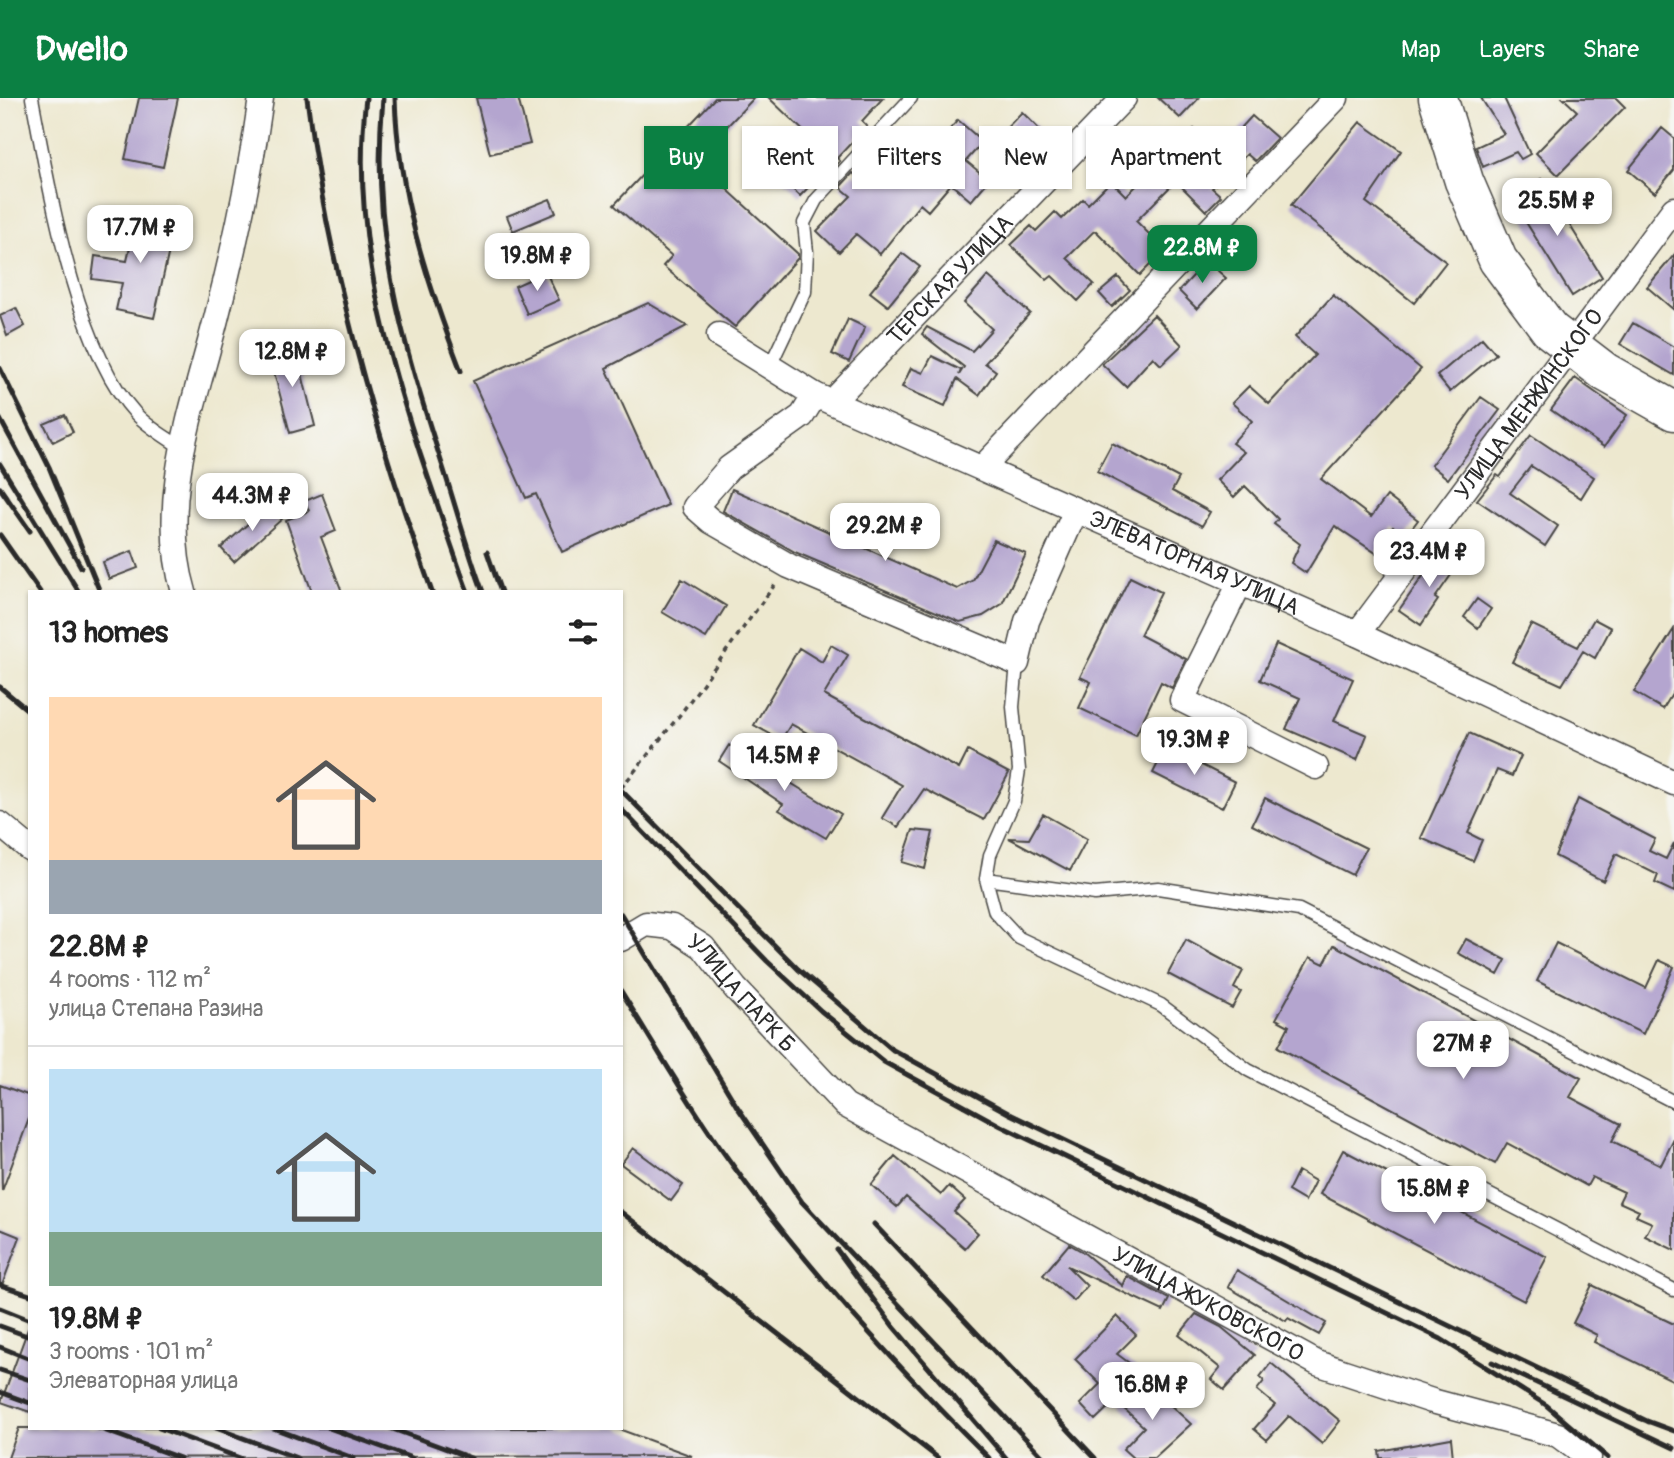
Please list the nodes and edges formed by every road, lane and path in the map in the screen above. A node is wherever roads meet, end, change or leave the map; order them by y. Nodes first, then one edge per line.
1 (32, 98) edge
2 (261, 98) edge
3 (911, 98) edge
4 (1124, 98) edge
5 (1336, 98) edge
6 (1438, 98) edge
7 (1674, 209) edge
8 (719, 335) dead end
9 (1570, 345) junction
10 (769, 368) junction
11 (824, 398) junction
12 (1674, 411) edge
13 (183, 449) junction
14 (982, 468) junction
15 (1076, 510) junction
16 (789, 566) junction
17 (1240, 583) junction
18 (184, 590) edge
19 (1357, 634) junction
20 (1017, 663) junction
21 (1316, 767) dead end
22 (1674, 783) edge
23 (623, 786) edge
24 (0, 824) edge
25 (28, 847) edge
26 (986, 879) junction
27 (623, 938) edge
28 (1674, 1102) edge
29 (845, 1105) joint
30 (1674, 1290) edge
31 (1589, 1458) edge

1 - 13 lane
2 - 13 street
3 - 10 lane
4 - 11 street, ТЕРСКАЯ УЛИЦА
5 - 14 street
6 - 9 main road
7 - 9 street, УЛИЦА МЕНЖИНСКОГО
8 - 10 street, ЭЛЕВАТОРНАЯ УЛИЦА
9 - 12 main road
9 - 19 street, УЛИЦА МЕНЖИНСКОГО
10 - 11 street, ЭЛЕВАТОРНАЯ УЛИЦА
11 - 14 street, ЭЛЕВАТОРНАЯ УЛИЦА
11 - 16 street, ТЕРСКАЯ УЛИЦА
13 - 18 street
14 - 15 street, ЭЛЕВАТОРНАЯ УЛИЦА
15 - 17 street, ЭЛЕВАТОРНАЯ УЛИЦА
15 - 20 street
16 - 20 street
16 - 23 path
17 - 19 street, ЭЛЕВАТОРНАЯ УЛИЦА
17 - 21 street
19 - 22 street, ЭЛЕВАТОРНАЯ УЛИЦА
20 - 26 lane
24 - 25 street
26 - 28 lane
26 - 30 lane
27 - 29 street, УЛИЦА ПАРК Б
29 - 31 street, УЛИЦА ЖУКОВСКОГО

